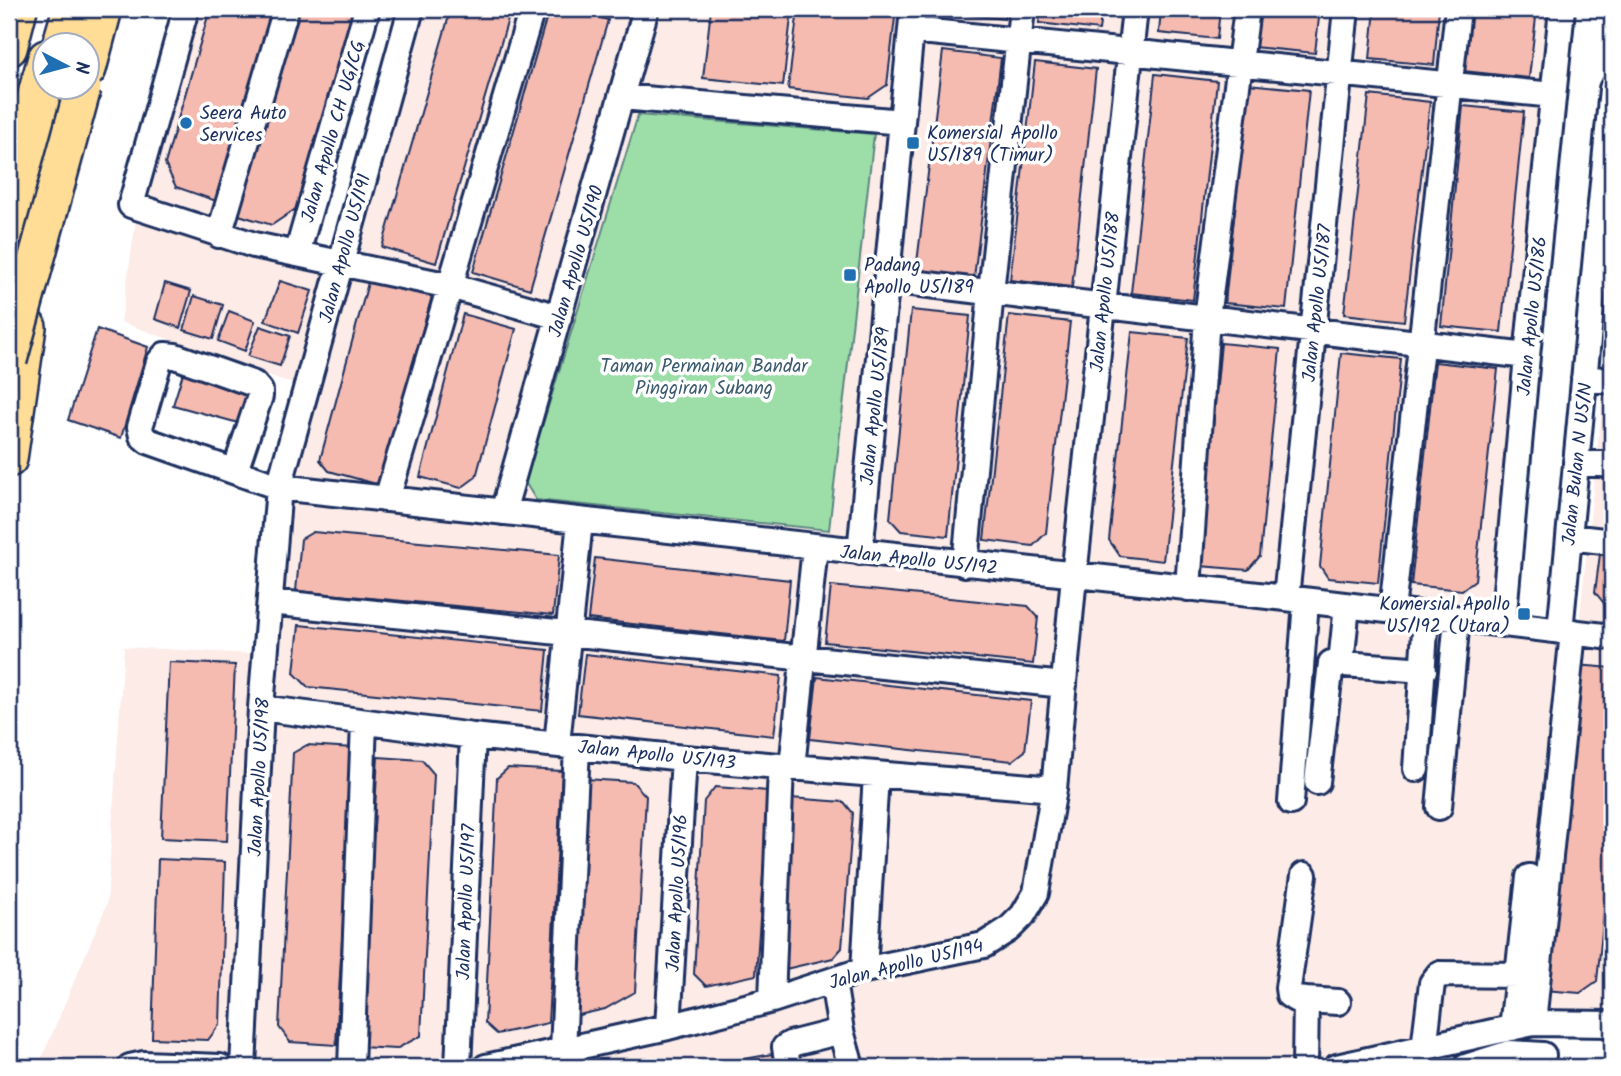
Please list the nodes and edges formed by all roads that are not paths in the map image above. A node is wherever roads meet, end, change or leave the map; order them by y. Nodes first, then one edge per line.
1 (19, 9) edge
2 (59, 9) edge
3 (72, 9) edge
4 (104, 9) edge
5 (186, 9) edge
6 (286, 9) edge
7 (367, 9) edge
8 (411, 9) edge
9 (531, 9) edge
10 (644, 9) edge
11 (1022, 9) edge
12 (1135, 9) edge
13 (1247, 9) edge
14 (1346, 9) edge
15 (1458, 9) edge
16 (1562, 9) edge
17 (912, 19) edge
18 (53, 32) edge
19 (65, 32) edge
20 (70, 32) edge
21 (98, 32) edge
22 (1019, 41) junction
23 (9, 48) edge
24 (1131, 52) junction
25 (1241, 63) junction
26 (1339, 73) junction
27 (1449, 83) junction
28 (1612, 89) edge
29 (1553, 95) junction
30 (622, 97) junction
31 (34, 102) edge
32 (44, 102) edge
33 (60, 102) edge
34 (79, 102) edge
35 (902, 122) junction
36 (9, 197) edge
37 (9, 229) edge
38 (219, 235) junction
39 (297, 254) junction
40 (340, 263) junction
41 (887, 280) junction
42 (450, 286) junction
43 (991, 292) junction
44 (1102, 306) junction
45 (559, 317) junction
46 (1207, 318) junction
47 (1313, 330) junction
48 (1422, 342) junction
49 (1527, 356) junction
50 (9, 360) edge
51 (1584, 378) junction
52 (1612, 381) edge
53 (9, 458) edge
54 (1576, 462) junction
55 (1612, 466) edge
56 (235, 471) junction
57 (279, 487) junction
58 (387, 499) junction
59 (503, 512) junction
60 (580, 521) junction
61 (1569, 537) junction
62 (1612, 542) edge
63 (816, 547) junction
64 (860, 552) junction
65 (965, 564) junction
66 (1074, 576) junction
67 (1188, 588) junction
68 (1296, 600) junction
69 (270, 602) junction
70 (1347, 606) junction
71 (1392, 611) junction
72 (1426, 615) junction
73 (1457, 619) junction
74 (1503, 624) junction
75 (1566, 631) junction
76 (570, 633) junction
77 (1612, 637) edge
78 (805, 658) junction
79 (1341, 663) junction
80 (1424, 670) junction
81 (1064, 685) junction
82 (261, 708) junction
83 (364, 722) junction
84 (473, 736) junction
85 (567, 746) junction
86 (684, 758) junction
87 (787, 767) junction
88 (1416, 769) dead end
89 (876, 775) junction
90 (1317, 782) dead end
91 (1054, 789) junction
92 (1291, 802) dead end
93 (1439, 807) dead end
94 (1304, 875) dead end
95 (1529, 877) dead end
96 (864, 970) junction
97 (1518, 975) junction
98 (833, 981) junction
99 (772, 1000) junction
100 (1306, 1000) junction
101 (1338, 1002) dead end
102 (1612, 1024) edge
103 (1530, 1025) junction
104 (668, 1027) junction
105 (842, 1031) junction
106 (1424, 1048) junction
107 (563, 1050) junction
108 (1542, 1061) edge
109 (137, 1065) edge
110 (220, 1067) edge
111 (243, 1067) edge
112 (351, 1067) edge
113 (458, 1067) edge
114 (486, 1067) edge
115 (788, 1067) edge
116 (851, 1067) edge
117 (1305, 1067) edge
118 (1337, 1067) edge
119 (1466, 1067) edge

1 - 23 highway
2 - 18 highway
3 - 19 highway
3 - 20 highway
4 - 21 highway
5 - 38 street
6 - 38 street
7 - 39 street, Jalan Apollo CH UG/CG
8 - 40 street, Jalan Apollo U5/191
9 - 42 street
10 - 30 street, Jalan Apollo U5/190
11 - 22 street
12 - 24 street, Jalan Apollo U5/188
13 - 25 street
14 - 26 street, Jalan Apollo U5/187
15 - 27 street
16 - 29 street, Jalan Apollo U5/186
17 - 22 street
17 - 35 street, Jalan Apollo U5/189
22 - 24 street
22 - 43 street
24 - 25 street
24 - 44 street, Jalan Apollo U5/188
25 - 26 street
25 - 46 street
26 - 27 street
26 - 47 street, Jalan Apollo U5/187
27 - 29 street
27 - 48 street
28 - 51 street, Jalan Bulan N U5/N
29 - 49 street, Jalan Apollo U5/186
30 - 35 street
30 - 45 street, Jalan Apollo U5/190
31 - 36 highway
32 - 37 highway
33 - 53 highway
34 - 50 highway, bridge
35 - 41 street, Jalan Apollo U5/189
38 - 39 street
39 - 40 street
40 - 42 street
40 - 57 street, Jalan Apollo U5/191
41 - 43 street
41 - 64 street, Jalan Apollo U5/189
42 - 45 street
42 - 58 street
43 - 44 street
43 - 65 street
44 - 46 street
44 - 66 street, Jalan Apollo U5/188
45 - 59 street, Jalan Apollo U5/190
46 - 47 street
46 - 67 street
47 - 48 street
47 - 68 street, Jalan Apollo U5/187
48 - 49 street
48 - 71 street
49 - 74 street, Jalan Apollo U5/186
51 - 52 street
51 - 54 street, Jalan Bulan N U5/N
54 - 55 street
54 - 61 street, Jalan Bulan N U5/N
56 - 56 street, Jalan Apollo U5/192
56 - 57 street, Jalan Apollo U5/192
57 - 58 street, Jalan Apollo U5/192
57 - 69 street, Jalan Apollo U5/198
58 - 59 street, Jalan Apollo U5/192
59 - 60 street, Jalan Apollo U5/192
60 - 63 street, Jalan Apollo U5/192
60 - 76 street
61 - 62 street
61 - 75 street, Jalan Bulan N U5/N
63 - 64 street, Jalan Apollo U5/192
63 - 78 street
64 - 65 street, Jalan Apollo U5/192
65 - 66 street, Jalan Apollo U5/192
66 - 67 street, Jalan Apollo U5/192
66 - 81 street, Jalan Apollo U5/194
67 - 68 street, Jalan Apollo U5/192
68 - 70 street, Jalan Apollo U5/192
68 - 92 street, Jalan Apollo U5/187
69 - 76 street
69 - 82 street, Jalan Apollo U5/198
70 - 71 street, Jalan Apollo U5/192
70 - 79 street
71 - 72 street, Jalan Apollo U5/192
72 - 73 street, Jalan Apollo U5/192
72 - 80 street
73 - 74 street, Jalan Apollo U5/192
73 - 93 street
74 - 75 street, Jalan Apollo U5/192
75 - 77 street, Jalan Apollo U5/192
75 - 103 street, Jalan Bulan N U5/N
76 - 78 street
76 - 85 street
78 - 81 street
78 - 87 street
79 - 80 street
79 - 90 street
80 - 88 street
81 - 91 street, Jalan Apollo U5/194
82 - 83 street, Jalan Apollo U5/193
82 - 111 street, Jalan Apollo U5/198
83 - 84 street, Jalan Apollo U5/193
83 - 112 street
84 - 85 street, Jalan Apollo U5/193
84 - 113 street, Jalan Apollo U5/197
85 - 86 street, Jalan Apollo U5/193
85 - 107 street
86 - 87 street, Jalan Apollo U5/193
86 - 104 street, Jalan Apollo U5/196
87 - 89 street, Jalan Apollo U5/193
87 - 99 street
89 - 91 street, Jalan Apollo U5/193
89 - 96 street
91 - 96 street, Jalan Apollo U5/194
94 - 100 street
95 - 97 street
96 - 98 street, Jalan Apollo U5/194
97 - 103 street
97 - 106 street
98 - 99 street, Jalan Apollo U5/194
98 - 105 street
99 - 104 street, Jalan Apollo U5/194
100 - 101 street
100 - 117 street
102 - 103 street
103 - 106 street
103 - 108 street
104 - 107 street, Jalan Apollo U5/194
105 - 115 street
105 - 116 street
106 - 118 street
107 - 114 street, Jalan Apollo U5/194
108 - 119 street
109 - 110 street

